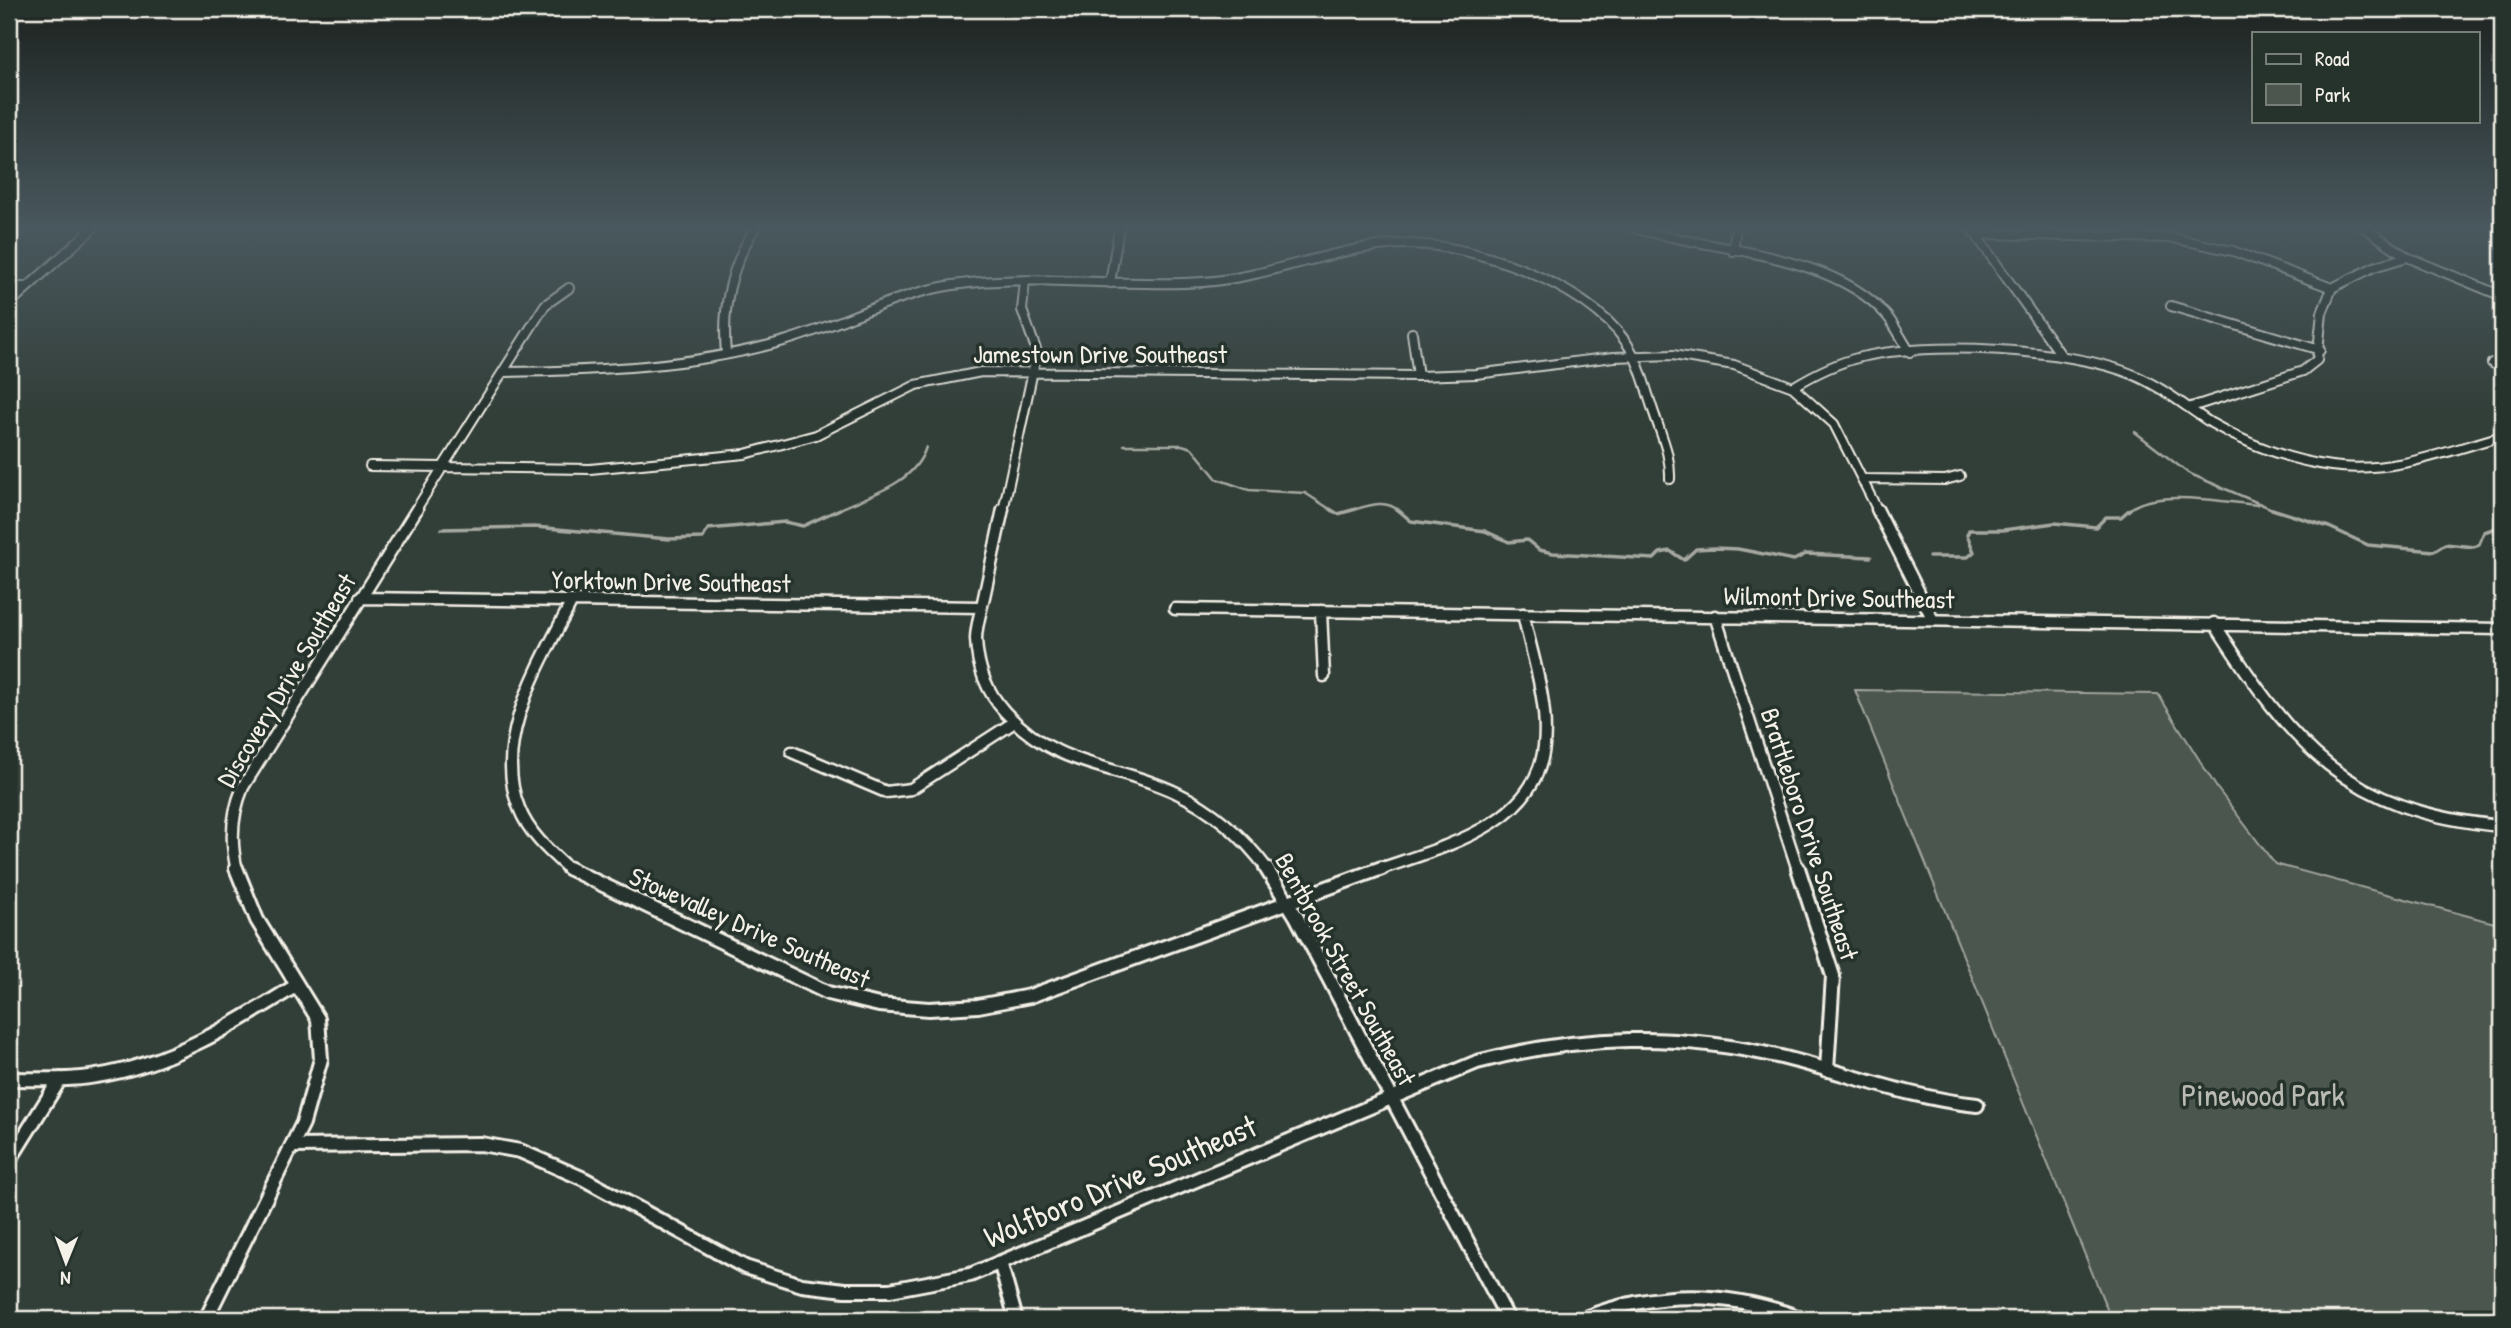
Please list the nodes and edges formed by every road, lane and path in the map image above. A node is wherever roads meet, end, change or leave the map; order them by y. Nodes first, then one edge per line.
1 (24, 290) edge
2 (566, 290) edge
3 (726, 290) edge
4 (925, 290) edge
5 (1024, 290) edge
6 (1562, 290) edge
7 (1859, 290) edge
8 (2015, 290) edge
9 (2331, 290) edge
10 (9, 304) edge
11 (2171, 306) dead end
12 (1412, 333) dead end
13 (2319, 350) junction
14 (1910, 352) junction
15 (726, 354) junction
16 (2062, 355) junction
17 (1635, 357) junction
18 (2492, 363) dead end
19 (2502, 368) edge
20 (1035, 370) junction
21 (503, 372) junction
22 (1418, 376) junction
23 (1793, 387) junction
24 (2191, 407) junction
25 (2502, 436) edge
26 (370, 466) dead end
27 (444, 467) junction
28 (1960, 476) dead end
29 (1670, 479) dead end
30 (1865, 479) junction
31 (360, 598) junction
32 (572, 601) junction
33 (981, 607) junction
34 (1175, 609) dead end
35 (1321, 611) junction
36 (1523, 614) junction
37 (1715, 617) junction
38 (1933, 620) junction
39 (2214, 623) junction
40 (2502, 629) edge
41 (1324, 676) dead end
42 (1013, 723) junction
43 (792, 752) dead end
44 (2502, 826) edge
45 (1288, 902) junction
46 (297, 985) junction
47 (1827, 1070) junction
48 (9, 1079) edge
49 (60, 1079) junction
50 (1392, 1100) junction
51 (1977, 1105) dead end
52 (292, 1146) junction
53 (9, 1161) edge
54 (1000, 1262) junction
55 (206, 1319) edge
56 (1016, 1319) edge
57 (1508, 1319) edge
58 (1582, 1319) edge
59 (1803, 1319) edge

1 - 10 street
2 - 21 street, Discovery Drive Southeast
3 - 15 street
4 - 15 street
5 - 20 street, Bentbrook Street Southeast
6 - 17 street
7 - 14 street
8 - 16 street
9 - 13 street
11 - 13 street
12 - 22 street
13 - 24 street
14 - 16 street
14 - 23 street
15 - 21 street
16 - 24 street
17 - 22 street, Jamestown Drive Southeast
17 - 23 street, Jamestown Drive Southeast
17 - 29 street
18 - 19 street
20 - 22 street, Jamestown Drive Southeast
20 - 27 street, Jamestown Drive Southeast
20 - 33 street, Bentbrook Street Southeast
21 - 27 street, Discovery Drive Southeast
23 - 30 street
24 - 25 street
26 - 27 street, Jamestown Drive Southeast
27 - 31 street, Discovery Drive Southeast
28 - 30 street
30 - 38 street
31 - 32 street, Yorktown Drive Southeast
31 - 46 street, Discovery Drive Southeast
32 - 33 street, Yorktown Drive Southeast
32 - 45 street, Stowevalley Drive Southeast
33 - 42 street, Bentbrook Street Southeast
34 - 35 street, Wilmont Drive Southeast
35 - 36 street, Wilmont Drive Southeast
35 - 41 street
36 - 37 street, Wilmont Drive Southeast
36 - 45 street, Stowevalley Drive Southeast
37 - 38 street, Wilmont Drive Southeast
37 - 47 street, Brattleboro Drive Southeast
38 - 39 street, Wilmont Drive Southeast
39 - 40 street, Wilmont Drive Southeast
39 - 44 street
42 - 43 street
42 - 45 street, Bentbrook Street Southeast
45 - 50 street, Bentbrook Street Southeast
46 - 49 street
46 - 52 street, Discovery Drive Southeast
47 - 50 street, Wolfboro Drive Southeast
47 - 51 street, Wolfboro Drive Southeast
48 - 49 street
49 - 53 street
50 - 54 street, Wolfboro Drive Southeast
50 - 57 street, Bentbrook Street Southeast
52 - 54 street, Wolfboro Drive Southeast
52 - 55 street, Discovery Drive Southeast
54 - 56 street
58 - 59 street

